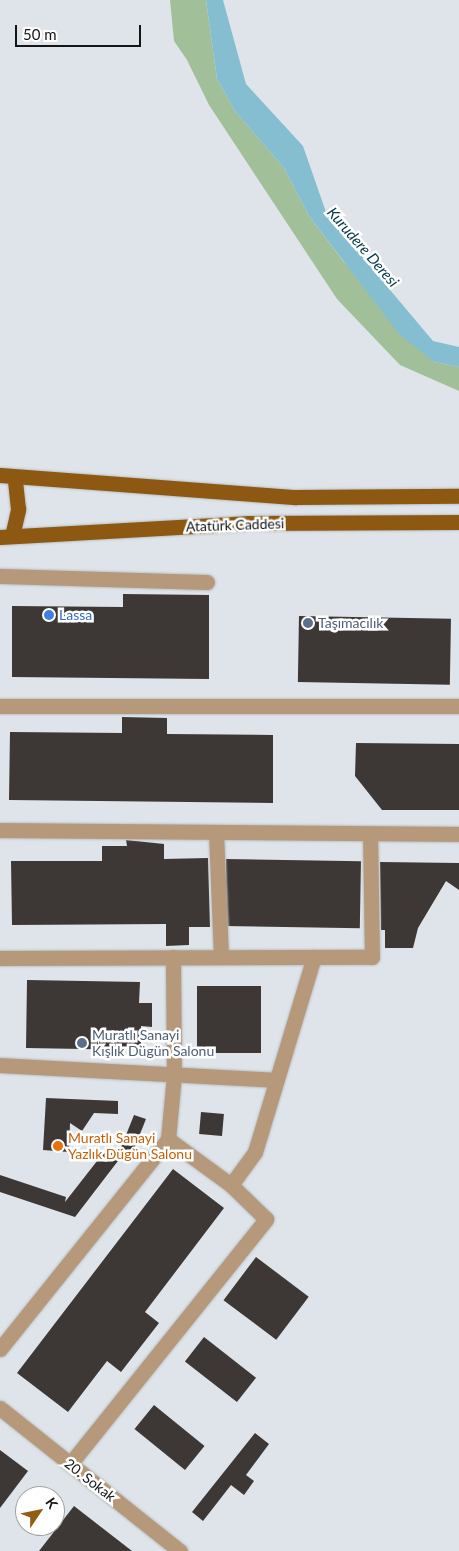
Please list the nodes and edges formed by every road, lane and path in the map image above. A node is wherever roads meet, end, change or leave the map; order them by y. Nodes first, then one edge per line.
1 (0, 475) edge
2 (15, 478) junction
3 (459, 496) edge
4 (459, 522) edge
5 (6, 536) edge
6 (0, 576) edge
7 (207, 582) dead end
8 (0, 706) edge
9 (459, 706) edge
10 (0, 830) edge
11 (216, 832) junction
12 (459, 834) edge
13 (370, 835) junction
14 (221, 957) junction
15 (314, 957) junction
16 (0, 958) edge
17 (173, 958) junction
18 (0, 1065) edge
19 (174, 1075) junction
20 (276, 1080) junction
21 (168, 1139) junction
22 (231, 1185) junction
23 (0, 1349) edge
24 (0, 1408) edge
25 (70, 1464) junction
26 (180, 1551) edge

1 - 2 main road, Atatürk Caddesi
2 - 3 main road, Atatürk Caddesi
2 - 5 main road
4 - 5 main road, Atatürk Caddesi
6 - 7 street
8 - 9 street
10 - 11 street
11 - 13 street
11 - 14 street
12 - 13 street
13 - 15 street
14 - 15 street
14 - 17 street
15 - 20 street
16 - 17 street
17 - 19 street
18 - 19 street
19 - 20 street
19 - 21 street
20 - 22 street
21 - 22 street
21 - 23 street
22 - 25 street
24 - 25 street, 20. Sokak
25 - 26 street, 20. Sokak

